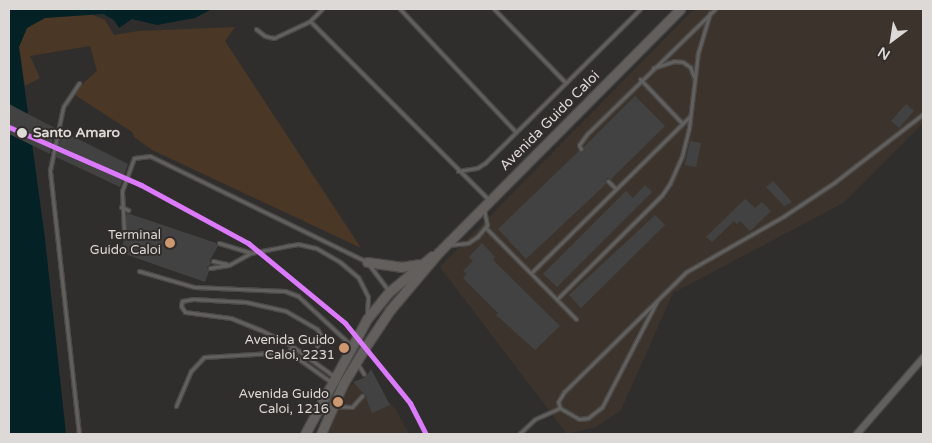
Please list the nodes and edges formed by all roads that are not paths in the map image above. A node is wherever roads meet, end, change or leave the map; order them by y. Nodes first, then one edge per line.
1 (322, 9) edge
2 (400, 9) edge
3 (494, 9) edge
4 (640, 9) edge
5 (680, 9) edge
6 (714, 9) edge
7 (710, 13) junction
8 (310, 21) junction
9 (256, 29) dead end
10 (648, 71) junction
11 (694, 78) junction
12 (640, 79) junction
13 (79, 83) dead end
14 (566, 83) junction
15 (923, 114) edge
16 (690, 115) junction
17 (682, 123) junction
18 (516, 132) junction
19 (581, 149) dead end
20 (458, 171) junction
21 (608, 181) dead end
22 (616, 189) junction
23 (490, 201) junction
24 (121, 207) junction
25 (483, 208) junction
26 (128, 210) dead end
27 (486, 228) junction
28 (124, 230) dead end
29 (219, 243) dead end
30 (442, 248) junction
31 (251, 253) junction
32 (213, 261) dead end
33 (367, 262) junction
34 (419, 264) junction
35 (229, 265) junction
36 (210, 268) dead end
37 (139, 271) dead end
38 (531, 273) junction
39 (389, 292) junction
40 (557, 299) junction
41 (657, 301) junction
42 (390, 310) junction
43 (367, 319) junction
44 (576, 319) dead end
45 (292, 346) junction
46 (317, 346) dead end
47 (352, 346) junction
48 (289, 352) junction
49 (923, 358) edge
50 (356, 362) junction
51 (364, 374) dead end
52 (334, 380) junction
53 (362, 396) dead end
54 (176, 406) dead end
55 (333, 406) junction
56 (560, 408) junction
57 (79, 434) edge
58 (304, 434) edge
59 (321, 434) edge
60 (519, 434) edge
61 (857, 434) edge

1 - 8 lane
2 - 18 lane
3 - 14 lane
4 - 14 lane
5 - 23 main road, Avenida Guido Caloi
6 - 7 lane
7 - 10 lane
7 - 11 lane
8 - 9 lane
8 - 20 lane
10 - 11 lane
10 - 12 lane
11 - 16 lane
12 - 17 lane
12 - 19 lane
13 - 57 lane
14 - 18 lane
15 - 41 lane
16 - 17 lane
16 - 40 lane
17 - 22 lane
18 - 20 lane
20 - 23 lane
21 - 22 lane
22 - 38 lane
23 - 25 main road, Avenida Guido Caloi
24 - 26 lane
24 - 28 lane
24 - 33 lane
25 - 27 lane
25 - 30 main road, Avenida Guido Caloi
27 - 30 lane
27 - 38 lane
29 - 31 lane
30 - 34 main road, Avenida Guido Caloi
30 - 42 main road, Avenida Guido Caloi
31 - 35 lane
31 - 43 lane
32 - 35 lane
33 - 34 main road
33 - 39 lane
34 - 39 main road, Avenida Guido Caloi
35 - 36 lane
37 - 47 lane
38 - 40 lane
39 - 42 main road
39 - 43 main road, Avenida Guido Caloi
40 - 44 lane
41 - 56 lane
41 - 56 lane
42 - 50 main road, Avenida Guido Caloi
43 - 47 main road, Avenida Guido Caloi
45 - 46 lane
45 - 48 lane
45 - 52 lane
47 - 52 main road, Avenida Guido Caloi
48 - 52 lane
48 - 54 lane
49 - 61 street
50 - 51 lane
50 - 55 main road, Avenida Guido Caloi
52 - 58 main road, Avenida Guido Caloi
53 - 55 lane
55 - 59 main road, Avenida Guido Caloi
56 - 60 lane

